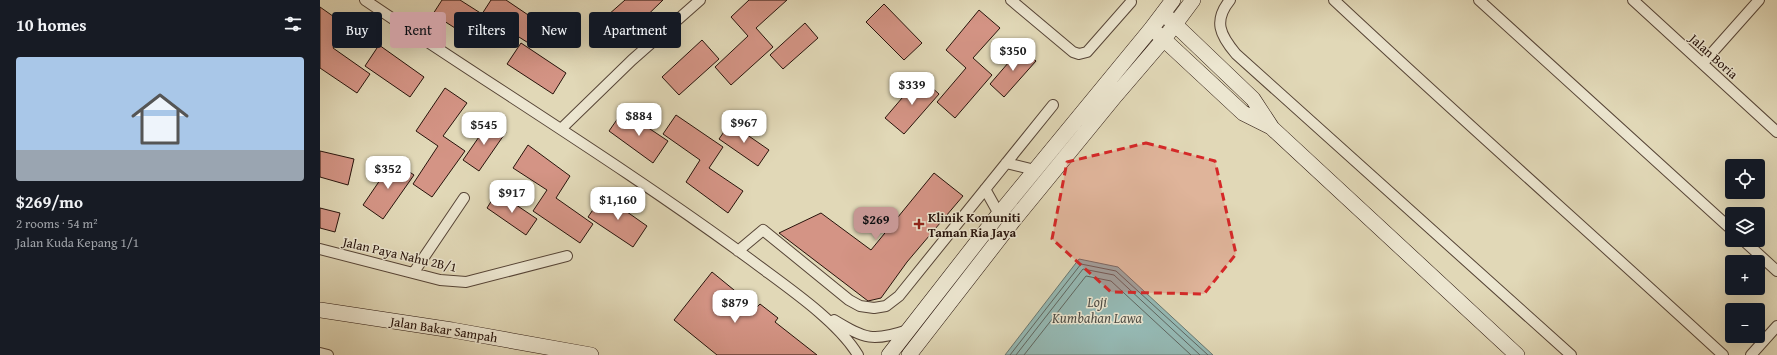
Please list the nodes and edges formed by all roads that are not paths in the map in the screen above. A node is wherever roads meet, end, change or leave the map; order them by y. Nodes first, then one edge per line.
1 (365, 0) edge
2 (700, 0) edge
3 (1011, 0) edge
4 (1173, 0) edge
5 (1193, 0) edge
6 (1230, 0) edge
7 (1334, 0) edge
8 (1479, 0) edge
9 (1633, 0) edge
10 (1759, 0) edge
11 (1131, 2) dead end
12 (1163, 13) junction
13 (1176, 24) junction
14 (1151, 29) junction
15 (1164, 39) junction
16 (1702, 63) junction
17 (1053, 105) dead end
18 (1272, 128) junction
19 (561, 129) junction
20 (1777, 132) edge
21 (1006, 163) junction
22 (1035, 170) junction
23 (985, 189) junction
24 (464, 198) dead end
25 (999, 214) junction
26 (1725, 224) edge
27 (1751, 247) edge
28 (320, 249) edge
29 (738, 251) junction
30 (567, 256) dead end
31 (1777, 271) edge
32 (414, 272) junction
33 (805, 302) junction
34 (320, 310) edge
35 (1777, 326) edge
36 (908, 330) junction
37 (320, 353) edge
38 (328, 355) edge
39 (591, 355) edge
40 (858, 355) edge
41 (889, 355) edge
42 (909, 355) edge
43 (1517, 355) edge
44 (1571, 355) edge
45 (1723, 355) edge
46 (1751, 355) edge

1 - 19 street
2 - 19 street
3 - 11 street
4 - 12 main road
5 - 13 main road
6 - 44 street
7 - 45 street
8 - 26 street
9 - 16 street, Jalan Boria
10 - 16 street
12 - 13 main road
12 - 14 main road
13 - 15 main road
13 - 18 main road
14 - 15 main road
14 - 22 main road
15 - 18 main road
15 - 42 main road
16 - 20 street, Jalan Boria
17 - 21 street
18 - 43 main road
19 - 29 street
21 - 22 street
21 - 23 street
22 - 25 main road
23 - 25 street
23 - 29 street
24 - 32 street
25 - 36 main road
27 - 31 street
28 - 32 street, Jalan Paya Nahu 2B/1
29 - 33 street
30 - 32 street, Jalan Paya Nahu 2B/1
33 - 36 street
33 - 40 street
34 - 39 main road, Jalan Bakar Sampah
35 - 46 street
36 - 41 main road
37 - 38 street

